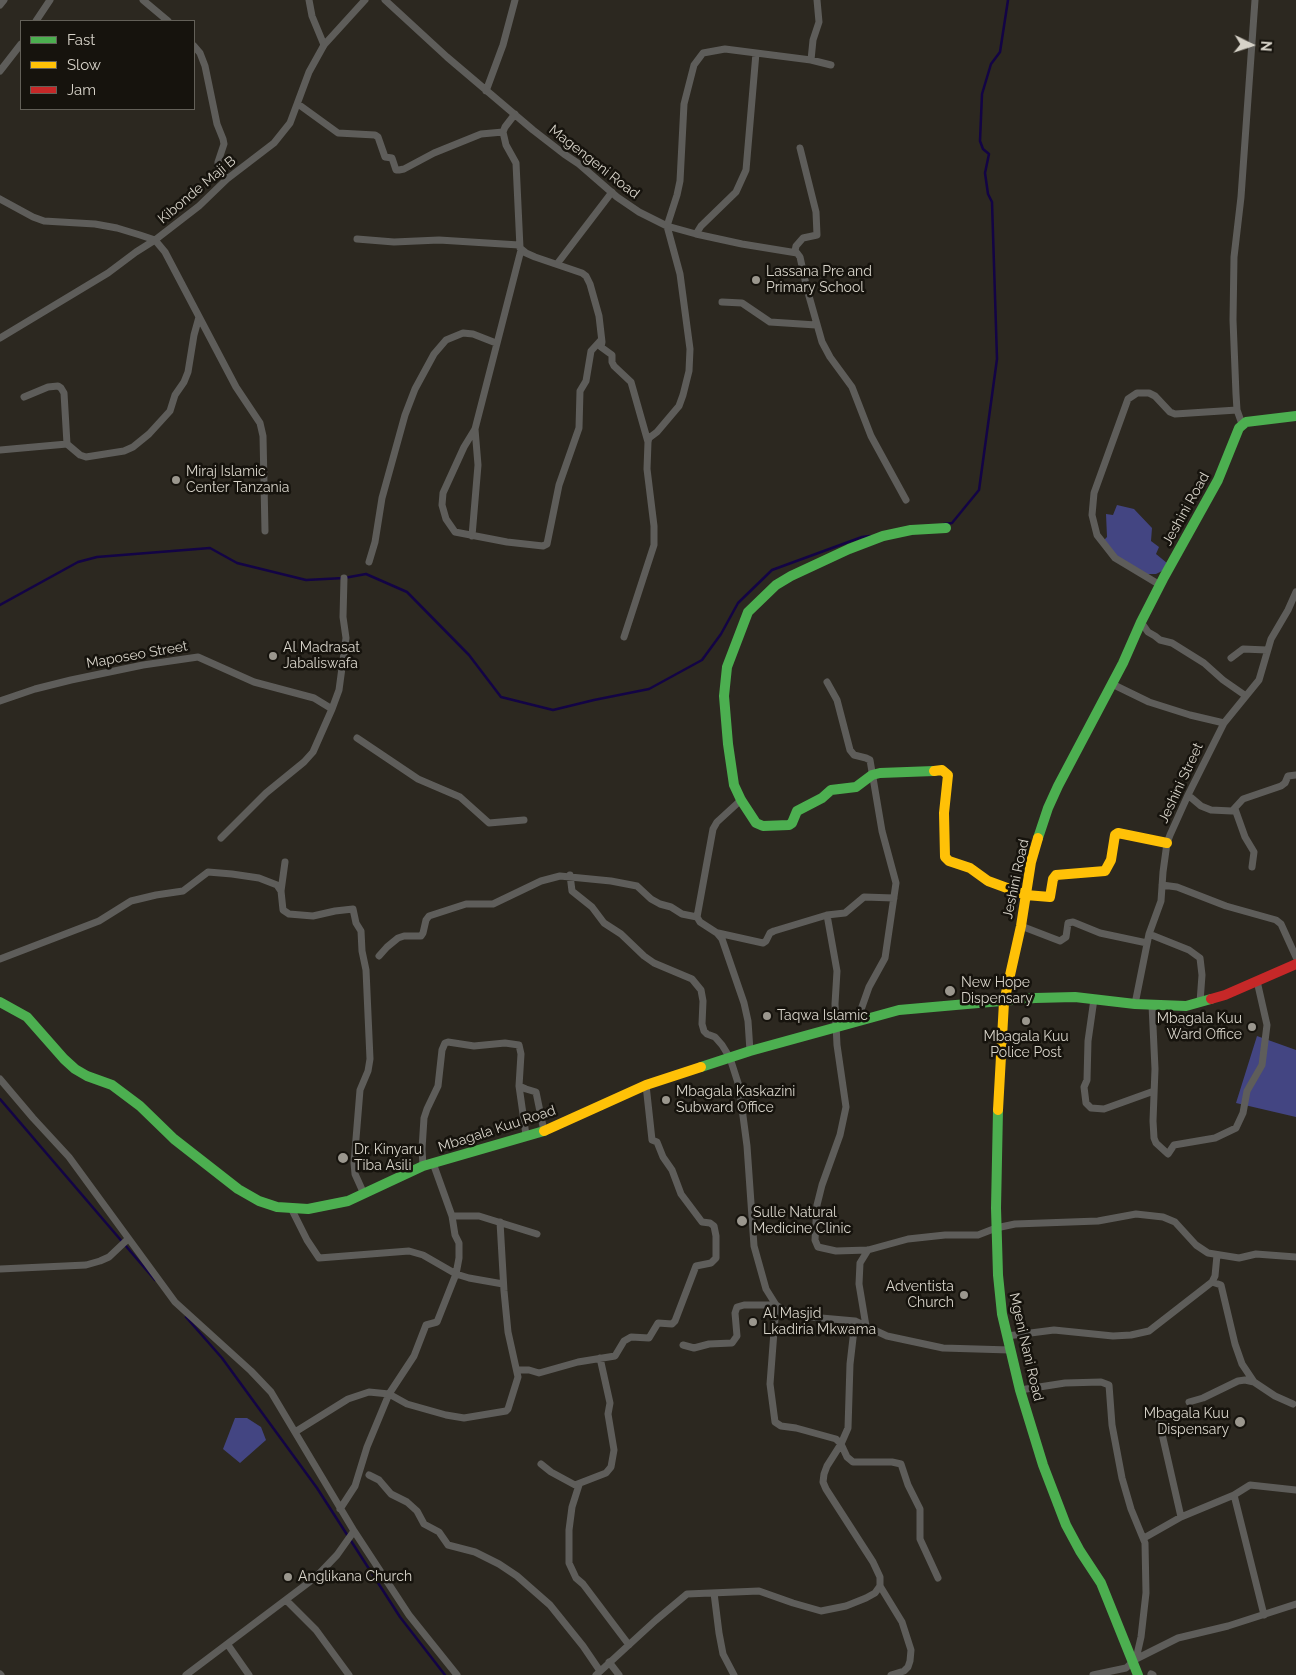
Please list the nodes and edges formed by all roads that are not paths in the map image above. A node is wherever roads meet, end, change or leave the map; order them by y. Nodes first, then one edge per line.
1 (4, 0) edge
2 (50, 0) edge
3 (144, 0) edge
4 (308, 0) edge
5 (365, 0) edge
6 (385, 0) edge
7 (515, 0) edge
8 (817, 0) edge
9 (1255, 0) edge
10 (0, 5) edge
11 (37, 20) edge
12 (167, 20) edge
13 (20, 45) edge
14 (324, 45) junction
15 (195, 47) edge
16 (756, 52) junction
17 (811, 60) junction
18 (831, 65) dead end
19 (0, 71) edge
20 (486, 91) junction
21 (298, 104) junction
22 (515, 114) junction
23 (502, 132) junction
24 (800, 148) dead end
25 (227, 179) junction
26 (612, 192) junction
27 (0, 199) edge
28 (667, 226) junction
29 (696, 234) junction
30 (357, 239) dead end
31 (155, 240) junction
32 (520, 247) junction
33 (795, 252) junction
34 (557, 264) junction
35 (722, 302) dead end
36 (199, 317) junction
37 (816, 325) junction
38 (0, 338) edge
39 (601, 340) junction
40 (496, 343) junction
41 (24, 397) dead end
42 (1237, 410) junction
43 (1296, 416) edge
44 (1242, 424) junction
45 (475, 429) junction
46 (648, 442) junction
47 (67, 444) junction
48 (0, 450) edge
49 (906, 500) dead end
50 (946, 528) dead end
51 (265, 531) dead end
52 (472, 536) junction
53 (370, 562) dead end
54 (344, 578) dead end
55 (1160, 585) junction
56 (1296, 592) edge
57 (1141, 622) junction
58 (624, 637) dead end
59 (1267, 650) junction
60 (1231, 658) dead end
61 (827, 682) dead end
62 (1112, 684) junction
63 (1246, 696) junction
64 (0, 701) edge
65 (332, 709) junction
66 (1224, 723) junction
67 (357, 738) dead end
68 (872, 775) junction
69 (1296, 775) edge
70 (1188, 796) junction
71 (741, 800) junction
72 (1235, 809) junction
73 (524, 820) dead end
74 (221, 838) dead end
75 (1167, 843) junction
76 (285, 862) dead end
77 (1252, 867) dead end
78 (570, 875) junction
79 (1162, 884) junction
80 (281, 891) junction
81 (1026, 895) junction
82 (894, 898) junction
83 (827, 916) junction
84 (697, 918) junction
85 (1021, 926) junction
86 (717, 932) junction
87 (1149, 934) junction
88 (1147, 943) junction
89 (379, 956) dead end
90 (1296, 957) edge
91 (0, 959) edge
92 (1296, 964) edge
93 (1256, 981) junction
94 (1094, 999) junction
95 (0, 1002) edge
96 (1004, 1002) junction
97 (1200, 1002) junction
98 (1135, 1004) junction
99 (1152, 1005) junction
100 (857, 1022) junction
101 (836, 1028) junction
102 (750, 1051) junction
103 (730, 1058) junction
104 (0, 1079) edge
105 (646, 1085) junction
106 (519, 1086) junction
107 (1154, 1091) junction
108 (544, 1131) junction
109 (526, 1135) junction
110 (428, 1165) junction
111 (364, 1194) junction
112 (292, 1208) junction
113 (452, 1216) junction
114 (500, 1222) junction
115 (996, 1228) junction
116 (537, 1234) dead end
117 (128, 1239) junction
118 (868, 1250) junction
119 (1216, 1255) junction
120 (1296, 1258) edge
121 (0, 1269) edge
122 (456, 1274) junction
123 (1212, 1282) junction
124 (503, 1284) junction
125 (776, 1305) junction
126 (855, 1321) junction
127 (866, 1326) junction
128 (1007, 1336) junction
129 (683, 1345) dead end
130 (1010, 1350) junction
131 (600, 1358) junction
132 (517, 1370) junction
133 (1254, 1382) junction
134 (1020, 1390) junction
135 (389, 1394) junction
136 (1189, 1402) dead end
137 (1293, 1404) dead end
138 (1157, 1412) dead end
139 (295, 1432) junction
140 (842, 1444) junction
141 (542, 1464) dead end
142 (369, 1475) dead end
143 (579, 1485) junction
144 (1296, 1490) edge
145 (1234, 1495) junction
146 (340, 1509) junction
147 (1181, 1517) junction
148 (354, 1531) junction
149 (1144, 1538) junction
150 (938, 1578) dead end
151 (880, 1586) junction
152 (714, 1593) junction
153 (287, 1601) junction
154 (1296, 1604) edge
155 (1264, 1615) junction
156 (228, 1645) junction
157 (629, 1645) junction
158 (1134, 1661) junction
159 (609, 1662) junction
160 (598, 1673) edge
161 (186, 1675) edge
162 (249, 1675) edge
163 (349, 1675) edge
164 (457, 1675) edge
165 (619, 1675) edge
166 (734, 1675) edge
167 (891, 1675) edge
168 (1093, 1675) edge
169 (1138, 1675) edge

1 - 10 street
2 - 11 street
3 - 12 street
4 - 14 street
5 - 14 street, Kibonde Maji B
6 - 20 street, Magengeni Road
7 - 20 street
8 - 17 street
9 - 42 street
13 - 19 street
14 - 21 street, Kibonde Maji B
15 - 25 street
16 - 17 street
16 - 28 street
16 - 29 street
17 - 18 street
20 - 22 street, Magengeni Road
21 - 23 street
21 - 25 street, Kibonde Maji B
22 - 23 street
22 - 26 street, Magengeni Road
23 - 32 street
24 - 33 street
25 - 31 street, Kibonde Maji B
26 - 28 street, Magengeni Road
26 - 34 street
27 - 31 street
28 - 29 street, Magengeni Road
28 - 46 street
29 - 33 street, Magengeni Road
30 - 32 street
31 - 36 street
31 - 38 street, Kibonde Maji B
32 - 34 street
32 - 40 street
33 - 37 street
34 - 39 street
35 - 37 street
36 - 47 street
36 - 51 street
37 - 49 street
39 - 46 street
39 - 52 street
40 - 45 street
40 - 53 street
41 - 47 street
42 - 44 street
42 - 55 street
43 - 44 street
44 - 55 street, Jeshini Road
45 - 52 street
45 - 52 street
46 - 58 street
47 - 48 street
50 - 71 street
54 - 65 street
55 - 57 street, Jeshini Road
56 - 59 street, Jeshini Street
57 - 62 street, Jeshini Road
57 - 63 street
59 - 60 street
59 - 63 street, Jeshini Street
61 - 68 street
62 - 66 street
62 - 81 street, Jeshini Road
63 - 66 street, Jeshini Street
64 - 65 street, Maposeo Street
65 - 74 street
66 - 70 street, Jeshini Street
67 - 73 street
68 - 71 street
68 - 81 street
68 - 82 street
69 - 72 street
70 - 72 street
70 - 75 street, Jeshini Street
71 - 84 street
72 - 77 street
75 - 79 street, Jeshini Street
75 - 81 street
76 - 80 street
78 - 84 street
78 - 89 street
78 - 103 street
79 - 87 street, Jeshini Street
79 - 90 street
80 - 91 street
80 - 111 street
81 - 85 street, Jeshini Road
82 - 83 street
82 - 100 street
83 - 86 street
83 - 101 street
84 - 86 street
85 - 88 street
85 - 96 street, Jeshini Road
86 - 102 street
87 - 88 street, Jeshini Street
87 - 97 street
88 - 98 street, Jeshini Street
92 - 93 street, Mbagala Kuu Road
93 - 97 street, Mbagala Kuu Road
93 - 107 street
94 - 96 street, Mbagala Kuu Road
94 - 98 street, Mbagala Kuu Road
94 - 107 street
95 - 112 street, Mbagala Kuu Road
96 - 100 street, Mbagala Kuu Road
96 - 115 street, Mgeni Nani Road
97 - 99 street, Mbagala Kuu Road
98 - 99 street, Mbagala Kuu Road
99 - 107 street
100 - 101 street, Mbagala Kuu Road
101 - 102 street, Mbagala Kuu Road
101 - 118 street
102 - 103 street, Mbagala Kuu Road
103 - 105 street, Mbagala Kuu Road
103 - 125 street
104 - 117 street
105 - 108 street, Mbagala Kuu Road
105 - 131 street
106 - 108 street
106 - 109 street
106 - 110 street
108 - 109 street, Mbagala Kuu Road
109 - 110 street, Mbagala Kuu Road
110 - 111 street, Mbagala Kuu Road
110 - 113 street
111 - 112 street, Mbagala Kuu Road
112 - 122 street
113 - 114 street
113 - 122 street
114 - 116 street
114 - 124 street
115 - 118 street
115 - 119 street
115 - 128 street, Mgeni Nani Road
117 - 121 street
117 - 139 street
118 - 127 street
119 - 120 street
119 - 123 street
122 - 124 street
122 - 135 street
123 - 128 street
123 - 133 street
124 - 132 street
125 - 126 street
125 - 129 street
125 - 140 street
126 - 127 street
126 - 140 street
127 - 130 street
128 - 130 street, Mgeni Nani Road
130 - 134 street, Mgeni Nani Road
131 - 132 street
131 - 143 street
132 - 135 street
133 - 136 street
133 - 137 street
134 - 149 street
134 - 158 street, Mgeni Nani Road
135 - 139 street
135 - 146 street
138 - 147 street
139 - 146 street
140 - 150 street
140 - 151 street
141 - 143 street
142 - 160 street
143 - 157 street
144 - 145 street
145 - 147 street
145 - 155 street
146 - 148 street
147 - 149 street
148 - 153 street
148 - 164 street
149 - 158 street
151 - 152 street
151 - 167 street
152 - 157 street
152 - 166 street
153 - 156 street
153 - 163 street
154 - 155 street
155 - 158 street
156 - 161 street
156 - 162 street
157 - 159 street
158 - 168 street
158 - 169 street, Mgeni Nani Road
159 - 160 street
159 - 165 street

